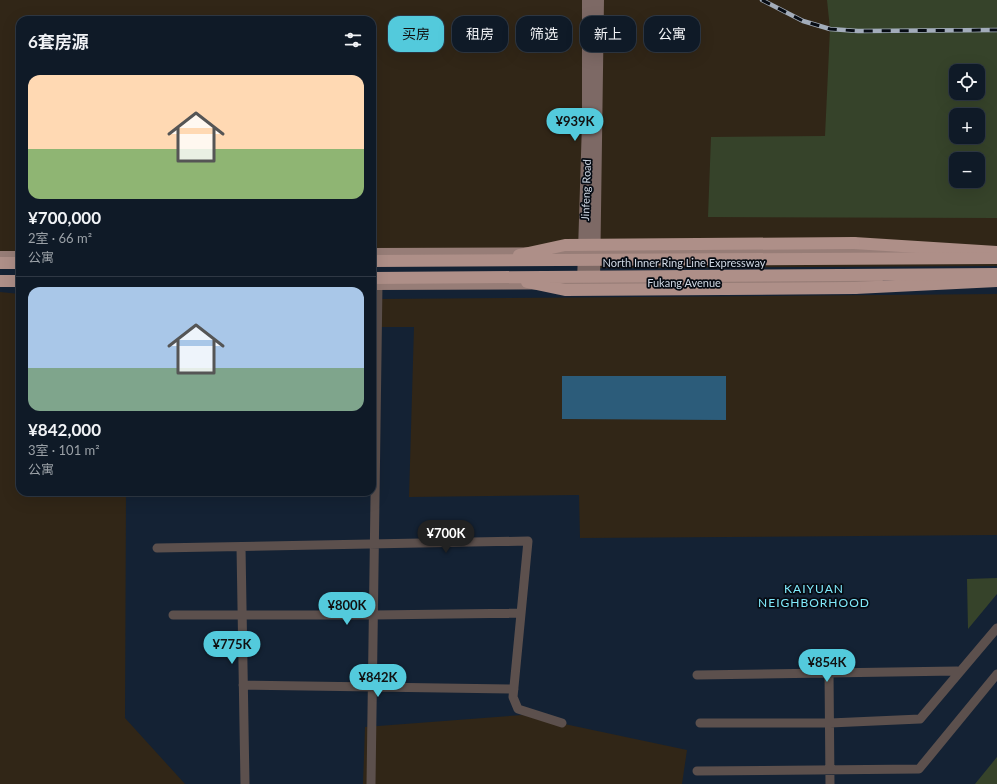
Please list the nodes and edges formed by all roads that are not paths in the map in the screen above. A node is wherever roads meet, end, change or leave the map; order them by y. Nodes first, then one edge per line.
1 (588, 0) edge
2 (598, 0) edge
3 (997, 252) edge
4 (589, 253) junction
5 (376, 254) edge
6 (16, 256) edge
7 (0, 257) edge
8 (997, 258) edge
9 (376, 261) edge
10 (431, 261) junction
11 (0, 263) edge
12 (16, 263) edge
13 (997, 274) edge
14 (430, 278) junction
15 (0, 281) edge
16 (16, 281) edge
17 (997, 281) edge
18 (376, 282) edge
19 (376, 282) edge
20 (589, 283) junction
21 (0, 286) edge
22 (16, 286) edge
23 (375, 496) edge
24 (375, 545) junction
25 (241, 547) junction
26 (156, 548) dead end
27 (521, 613) junction
28 (242, 614) junction
29 (173, 615) dead end
30 (374, 615) junction
31 (997, 628) edge
32 (957, 671) dead end
33 (829, 672) junction
34 (997, 674) edge
35 (697, 675) dead end
36 (243, 685) junction
37 (373, 688) junction
38 (514, 689) junction
39 (700, 723) dead end
40 (830, 723) junction
41 (562, 724) dead end
42 (830, 770) junction
43 (697, 771) dead end
44 (245, 784) edge
45 (371, 784) edge
46 (830, 784) edge

1 - 4 street, Jinfeng Road
2 - 4 street, Jinfeng Road
3 - 4 main road
3 - 10 highway, bridge
4 - 5 main road
4 - 20 street, Jinfeng Road
6 - 7 main road
8 - 10 highway, North Inner Ring Line Expressway, bridge
9 - 10 highway, North Inner Ring Line Expressway, bridge
11 - 12 highway
13 - 14 highway, North Inner Ring Line Expressway, bridge
14 - 17 highway, bridge
14 - 19 highway, North Inner Ring Line Expressway, bridge
15 - 16 highway
17 - 20 main road, Fukang Avenue
18 - 20 main road, Fukang Avenue
21 - 22 main road
23 - 24 street
24 - 25 street
24 - 27 street
24 - 30 street
25 - 26 street
25 - 28 street
27 - 30 street
27 - 38 street
28 - 29 street
28 - 30 street
28 - 36 street
30 - 37 street
31 - 40 street
32 - 33 street
33 - 35 street
33 - 40 street
34 - 42 street
36 - 37 street
36 - 44 street
37 - 38 street
37 - 45 street
38 - 41 street
39 - 40 street
40 - 42 street
42 - 43 street
42 - 46 street

